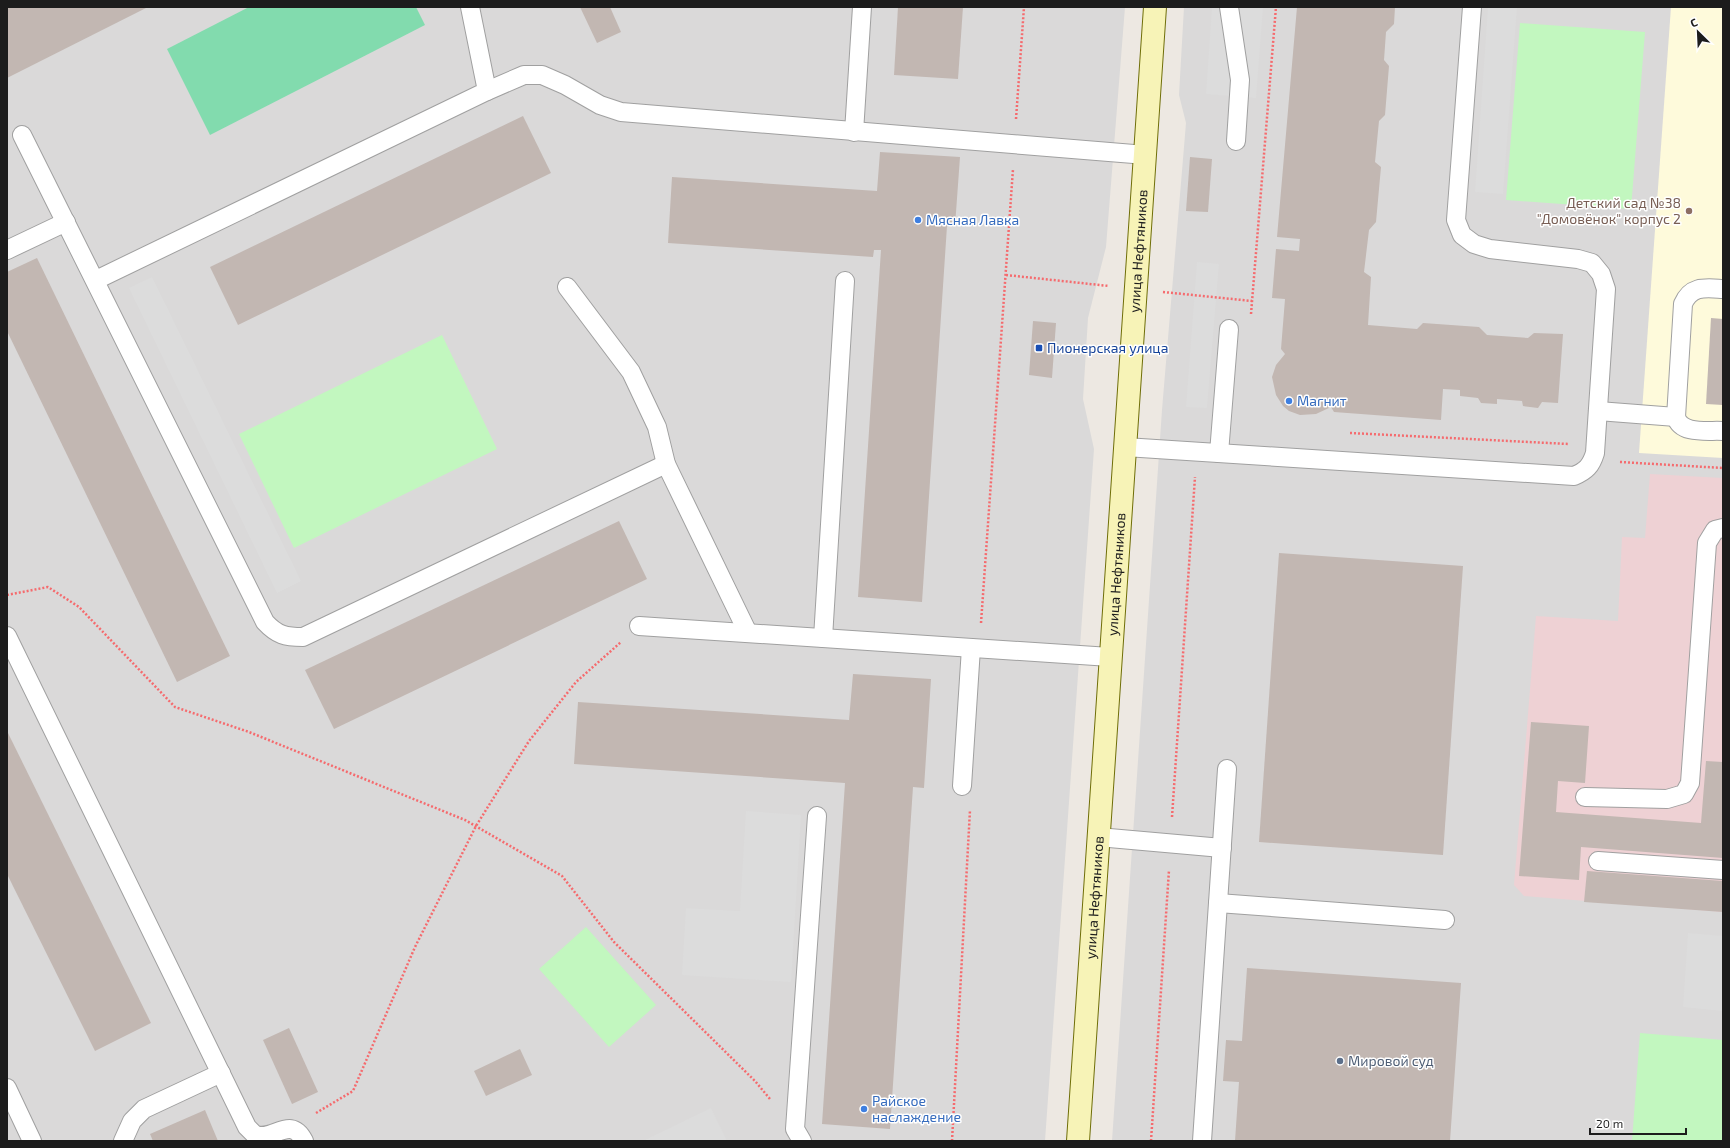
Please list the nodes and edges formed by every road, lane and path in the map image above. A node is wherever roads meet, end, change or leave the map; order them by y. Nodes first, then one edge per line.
1 (470, 7) edge
2 (862, 7) edge
3 (1024, 7) edge
4 (1155, 7) edge
5 (1229, 7) edge
6 (1276, 7) edge
7 (1472, 7) edge
8 (487, 91) junction
9 (854, 132) junction
10 (22, 135) dead end
11 (1236, 141) dead end
12 (1015, 145) junction
13 (1146, 155) junction
14 (66, 222) junction
15 (7, 250) edge
16 (96, 280) junction
17 (845, 281) dead end
18 (567, 287) dead end
19 (1723, 289) edge
20 (1251, 317) dead end
21 (1229, 329) dead end
22 (1598, 411) junction
23 (1676, 417) junction
24 (1723, 431) edge
25 (1125, 447) junction
26 (1215, 452) junction
27 (666, 464) junction
28 (1723, 528) edge
29 (7, 595) edge
30 (639, 626) joint
31 (748, 633) junction
32 (7, 636) edge
33 (823, 638) junction
34 (975, 648) junction
35 (1110, 657) junction
36 (1227, 769) dead end
37 (962, 786) dead end
38 (1584, 797) dead end
39 (971, 807) dead end
40 (817, 816) dead end
41 (476, 826) junction
42 (1098, 837) junction
43 (1171, 843) junction
44 (1222, 848) junction
45 (1598, 861) dead end
46 (1723, 870) edge
47 (1218, 903) junction
48 (1445, 920) dead end
49 (221, 1073) junction
50 (7, 1088) edge
51 (288, 1128) junction
52 (799, 1135) edge
53 (32, 1141) edge
54 (123, 1141) edge
55 (304, 1141) edge
56 (952, 1141) edge
57 (1078, 1141) edge
58 (1152, 1141) edge
59 (1202, 1141) edge

1 - 8 lane
2 - 9 lane
3 - 12 path
4 - 13 main road, улица Нефтяников
5 - 11 lane
6 - 20 path
7 - 22 lane
8 - 9 lane
8 - 16 lane
9 - 12 lane
10 - 14 lane
12 - 13 lane
12 - 34 path
13 - 25 main road, улица Нефтяников
14 - 15 lane
14 - 16 lane
16 - 27 lane
17 - 33 lane
18 - 27 lane
19 - 23 lane
21 - 26 lane
22 - 23 lane
22 - 26 lane
23 - 24 lane
25 - 26 lane
25 - 35 main road, улица Нефтяников
26 - 43 path
27 - 31 lane
28 - 38 lane
29 - 41 path
30 - 31 lane
30 - 41 path
31 - 33 lane
32 - 49 lane
33 - 34 lane
34 - 35 lane
34 - 37 lane
35 - 42 main road, улица Нефтяников
36 - 44 lane
39 - 56 path
40 - 52 lane
41 - 51 path
41 - 52 path
42 - 43 lane
42 - 57 main road, улица Нефтяников
43 - 44 lane
43 - 58 path
44 - 47 lane
45 - 46 lane
47 - 48 lane
47 - 59 lane
49 - 51 lane
49 - 54 lane
50 - 53 lane
51 - 55 lane

